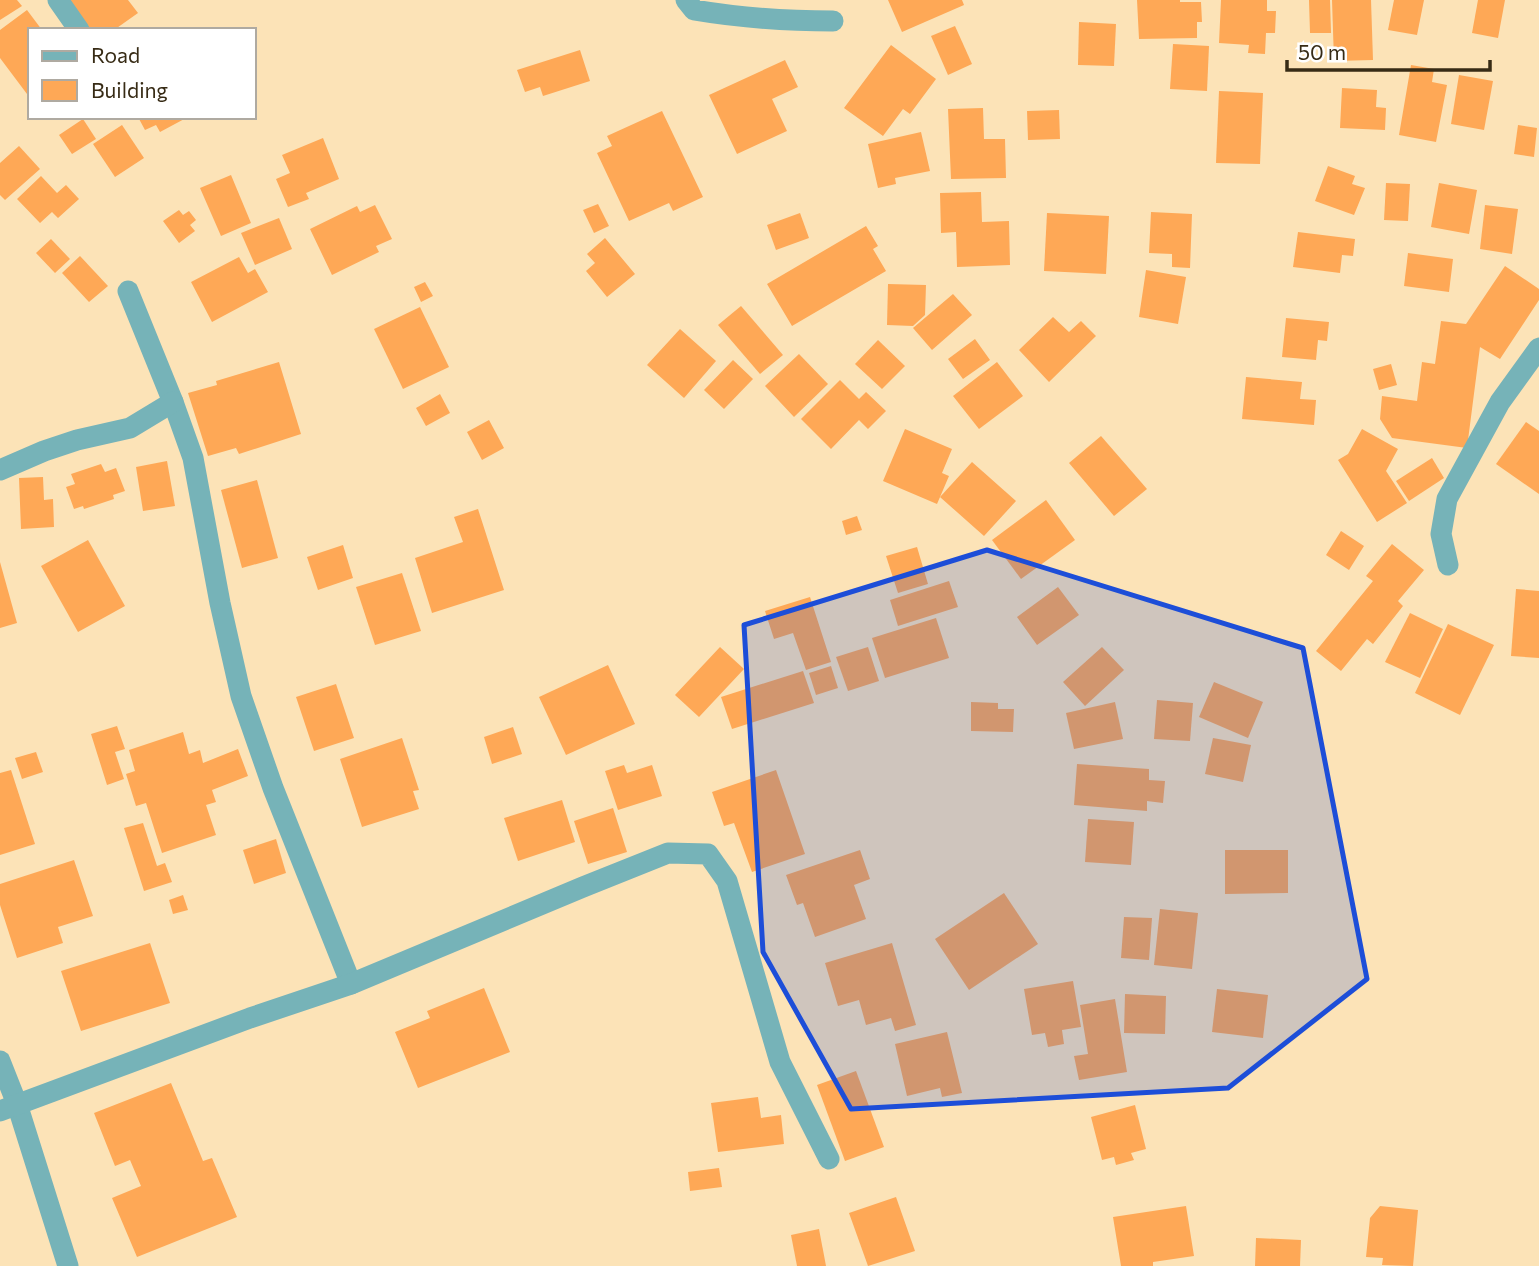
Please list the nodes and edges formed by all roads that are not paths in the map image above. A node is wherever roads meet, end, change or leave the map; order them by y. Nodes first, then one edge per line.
1 (58, 0) edge
2 (686, 0) edge
3 (834, 21) dead end
4 (78, 28) edge
5 (128, 291) dead end
6 (1539, 348) edge
7 (173, 402) junction
8 (0, 470) edge
9 (1448, 565) dead end
10 (351, 984) junction
11 (0, 1061) edge
12 (9, 1107) edge
13 (829, 1159) dead end
14 (68, 1266) edge

1 - 4 street
2 - 3 street
5 - 7 street
6 - 9 street
7 - 8 street
7 - 10 street
10 - 12 street
10 - 13 street
11 - 12 street
12 - 14 street

